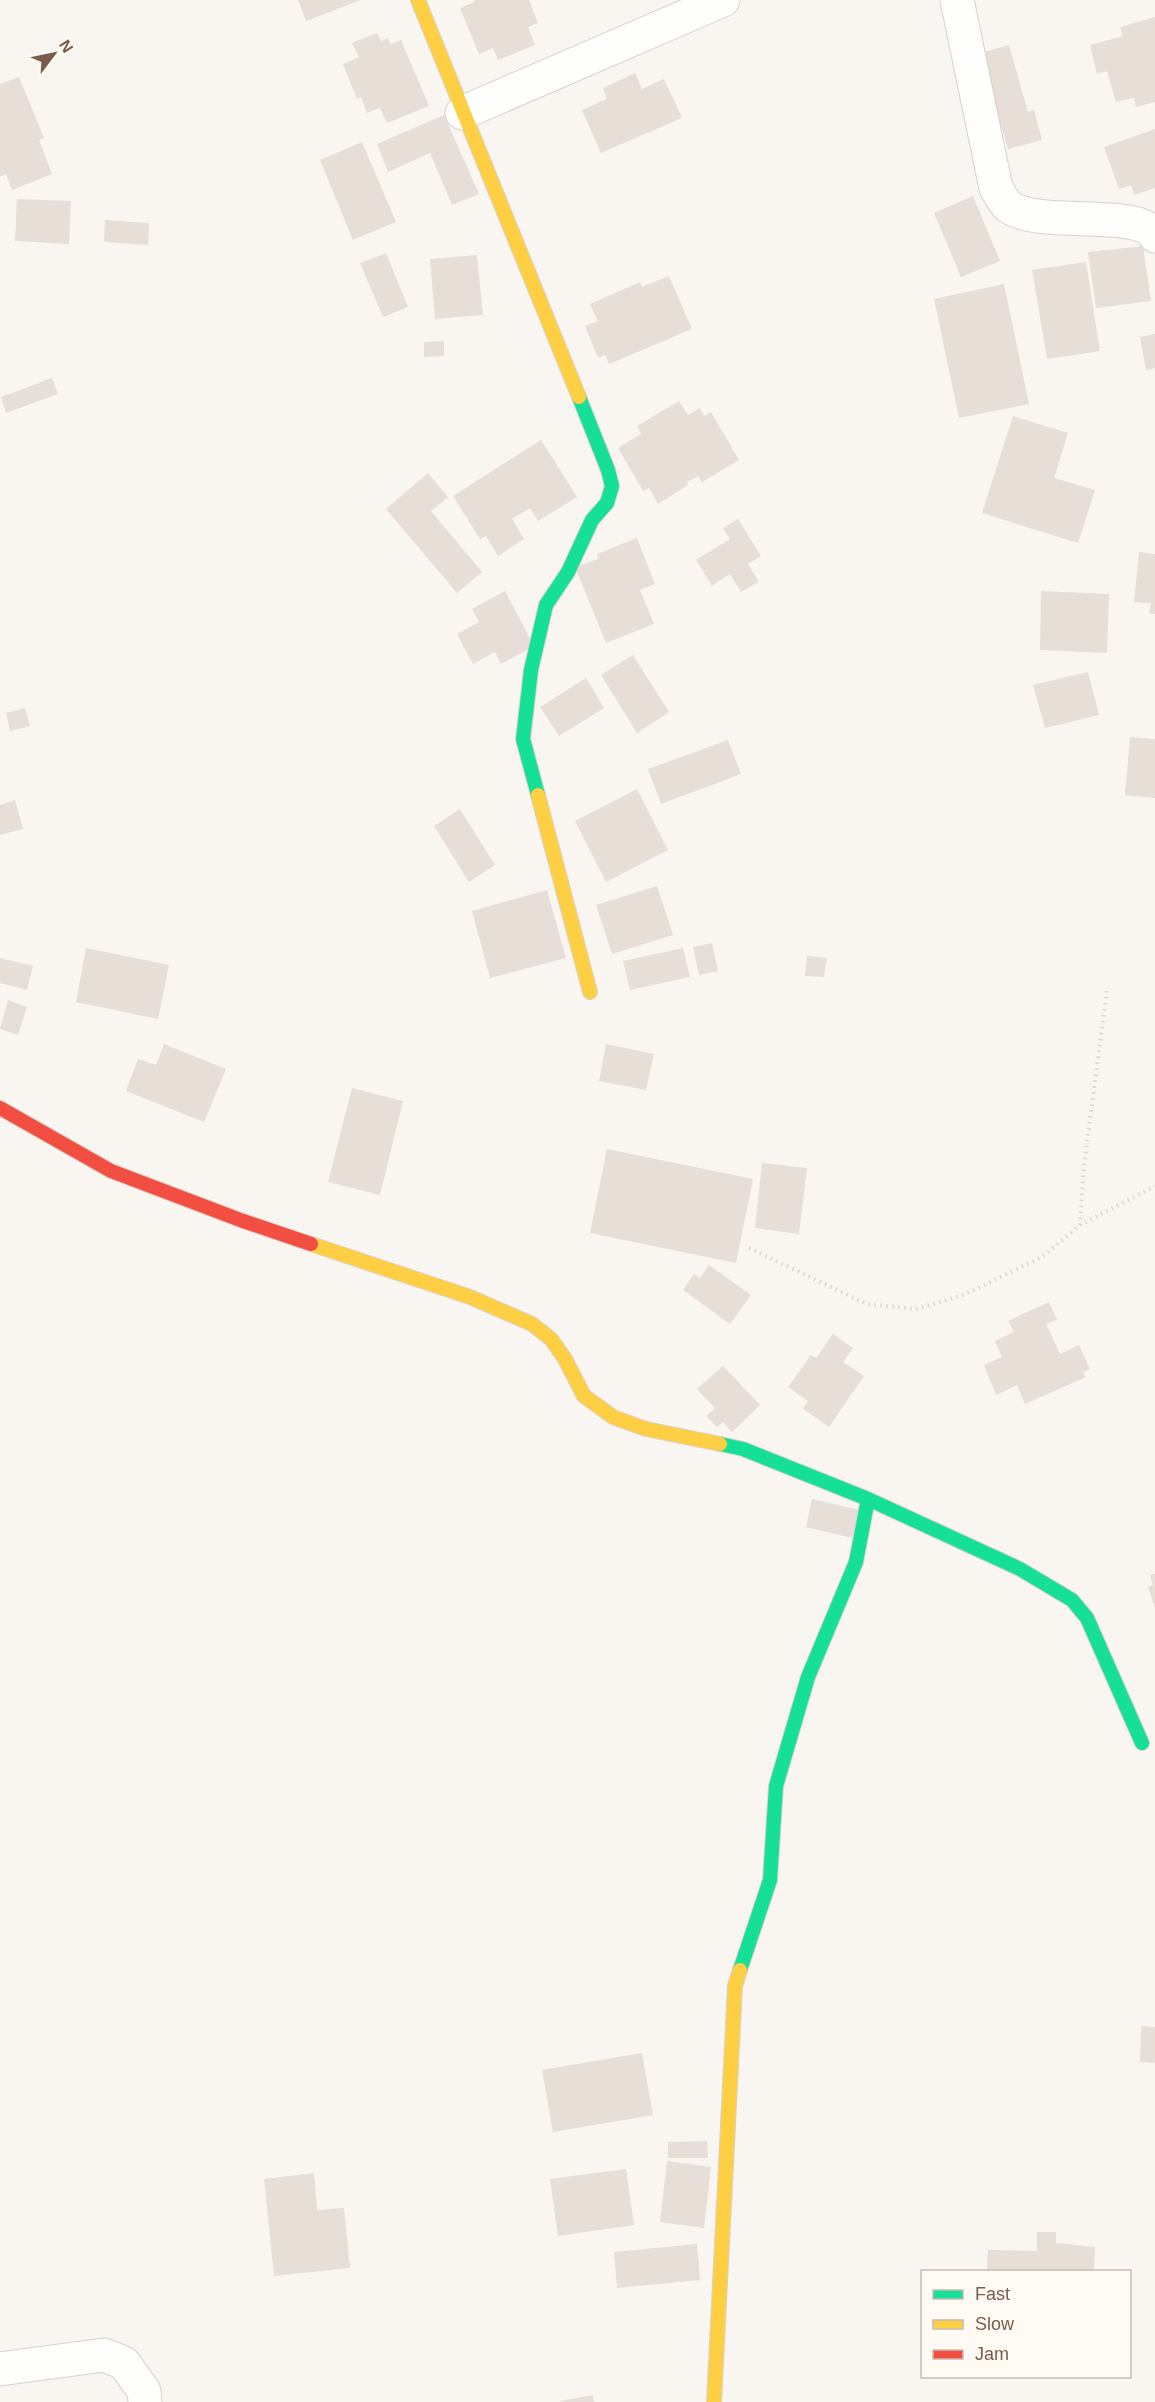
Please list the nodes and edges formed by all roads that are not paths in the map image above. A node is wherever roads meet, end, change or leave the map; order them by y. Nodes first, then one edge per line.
1 (418, 0) edge
2 (723, 0) edge
3 (957, 0) edge
4 (462, 113) junction
5 (1155, 236) edge
6 (590, 992) dead end
7 (0, 1108) edge
8 (868, 1498) junction
9 (1142, 1743) dead end
10 (0, 2368) edge
11 (145, 2402) edge
12 (714, 2402) edge

1 - 4 street
2 - 4 street
3 - 5 street
4 - 6 street
7 - 8 street
8 - 9 street
8 - 12 street
10 - 11 street

